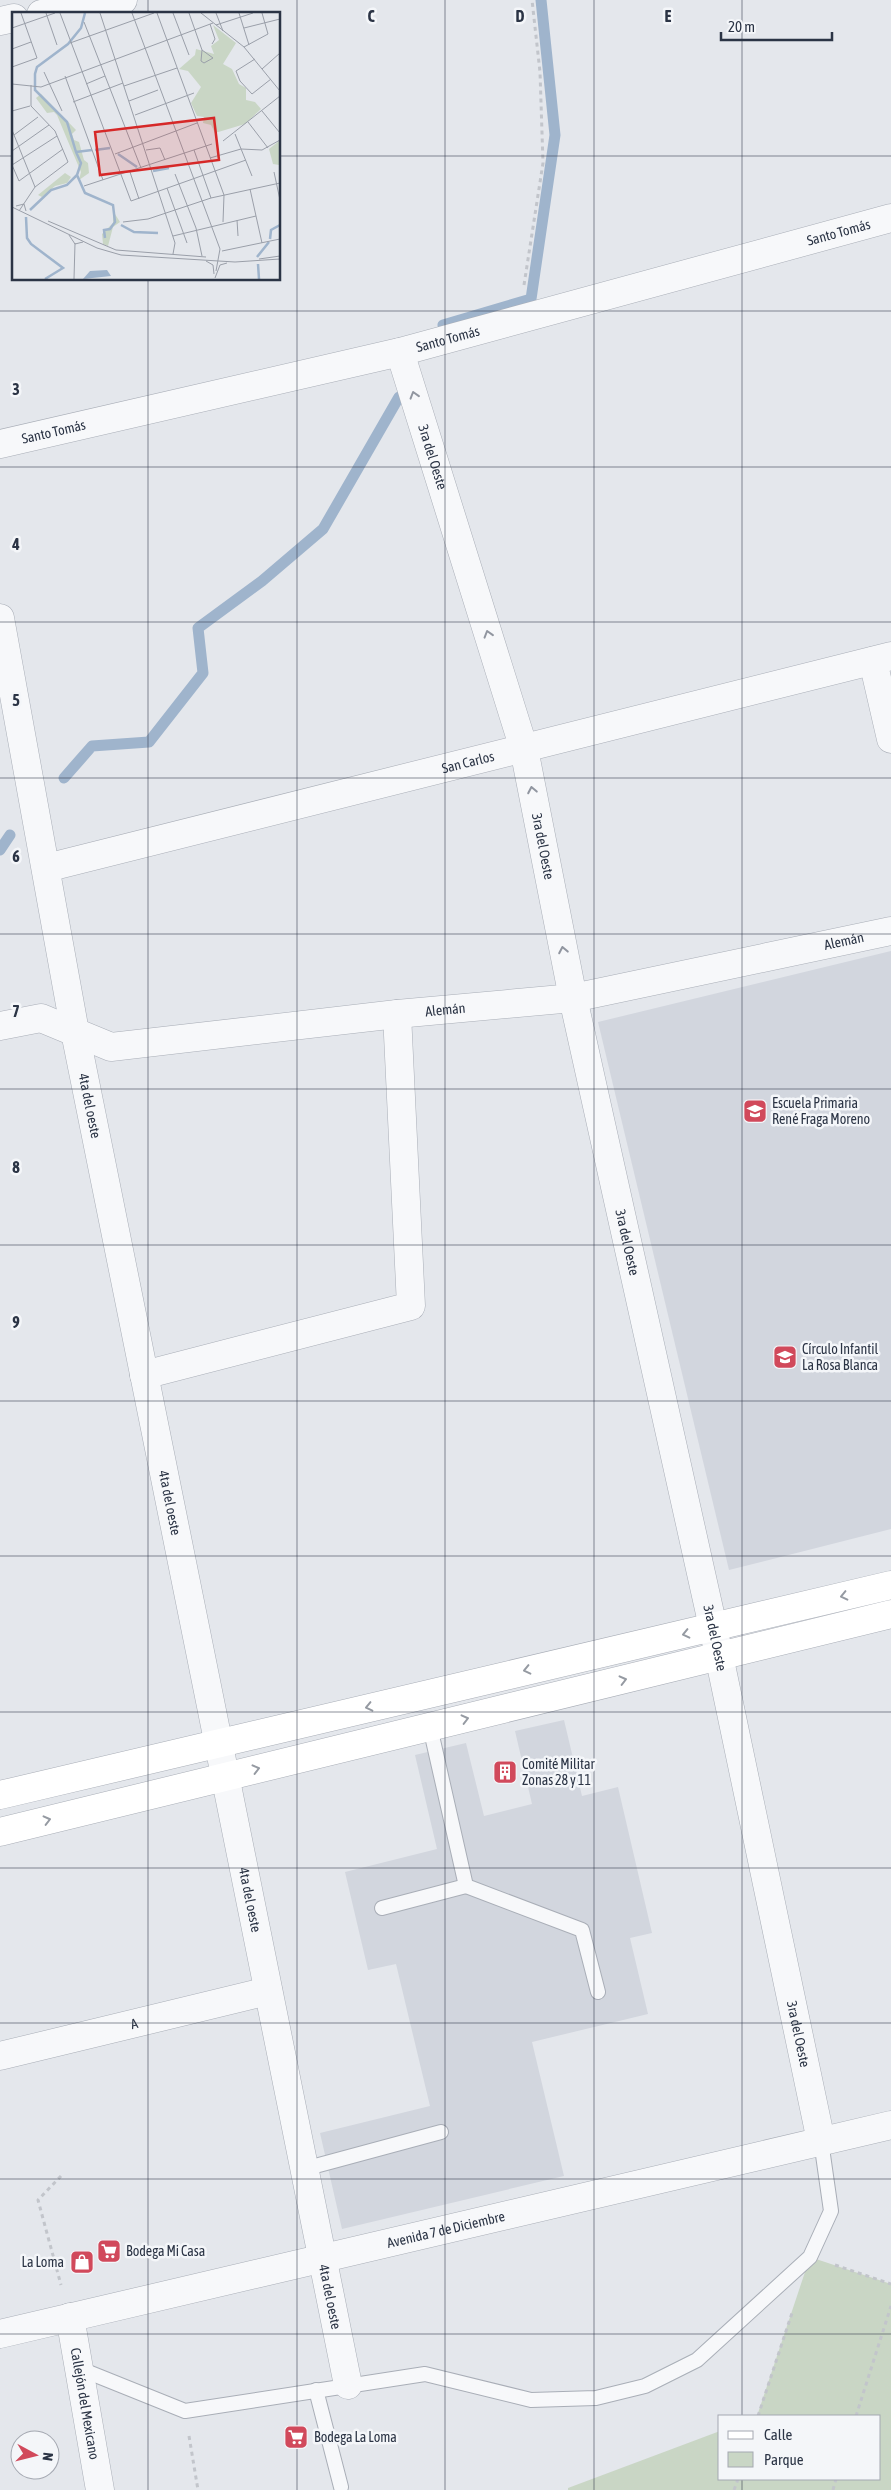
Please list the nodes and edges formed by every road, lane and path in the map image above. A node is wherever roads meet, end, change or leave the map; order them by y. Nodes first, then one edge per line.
1 (123, 0) edge
2 (532, 0) edge
3 (53, 12) edge
4 (891, 218) edge
5 (523, 292) dead end
6 (400, 352) junction
7 (0, 444) edge
8 (0, 618) edge
9 (882, 659) edge
10 (891, 739) edge
11 (524, 749) junction
12 (46, 868) junction
13 (891, 931) edge
14 (572, 998) junction
15 (397, 1014) junction
16 (0, 1026) edge
17 (75, 1032) junction
18 (144, 1375) junction
19 (891, 1584) edge
20 (891, 1614) edge
21 (713, 1627) junction
22 (720, 1657) junction
23 (430, 1727) junction
24 (218, 1742) junction
25 (225, 1777) junction
26 (0, 1795) edge
27 (0, 1832) edge
28 (466, 1886) junction
29 (382, 1908) dead end
30 (268, 1991) junction
31 (598, 1992) dead end
32 (0, 2056) edge
33 (891, 2126) edge
34 (441, 2132) dead end
35 (821, 2141) junction
36 (304, 2169) junction
37 (61, 2176) dead end
38 (322, 2258) junction
39 (810, 2258) junction
40 (891, 2284) edge
41 (891, 2306) edge
42 (70, 2317) junction
43 (0, 2334) edge
44 (78, 2368) junction
45 (348, 2385) junction
46 (316, 2390) junction
47 (186, 2411) junction
48 (758, 2415) edge
49 (856, 2415) edge
50 (341, 2487) dead end
51 (100, 2490) edge
52 (198, 2490) edge

1 - 3 street
2 - 5 path
4 - 6 street, Santo Tomás
6 - 7 street, Santo Tomás
11 -> 6 street, 3ra del Oeste
8 - 12 street, 4ta del oeste
9 - 10 street
9 - 11 street, San Carlos
11 - 12 street, San Carlos
14 -> 11 street, 3ra del Oeste
12 - 17 street, 4ta del oeste
13 - 14 street, Alemán
14 - 15 street, Alemán
14 - 21 street, 3ra del Oeste
15 - 17 street, Alemán
15 - 18 street
16 - 17 street, Alemán
17 - 18 street, 4ta del oeste
18 - 24 street, 4ta del oeste
19 -> 21 main road
20 - 22 main road
21 - 22 street, 3ra del Oeste
21 -> 24 main road
23 -> 22 main road
22 - 35 street, 3ra del Oeste
25 -> 23 main road
23 - 28 lane
24 - 25 street, 4ta del oeste
24 - 26 main road
27 -> 25 main road
25 - 30 street, 4ta del oeste
28 - 29 lane
28 - 31 lane
30 - 32 street, A
30 - 36 street, 4ta del oeste
33 - 35 street, Avenida 7 de Diciembre
34 - 36 lane
35 - 38 street, Avenida 7 de Diciembre
35 - 39 lane
36 - 38 street, 4ta del oeste
37 - 42 path
38 - 42 street, Avenida 7 de Diciembre
38 - 45 street, 4ta del oeste
39 - 40 path
39 - 45 lane
39 - 48 path
41 - 49 path
42 - 43 street, Avenida 7 de Diciembre
42 - 44 street, Callejón del Mexicano
44 - 47 lane
44 - 51 street, Callejón del Mexicano
45 - 46 lane
46 - 47 lane
46 - 50 lane
47 - 52 path

